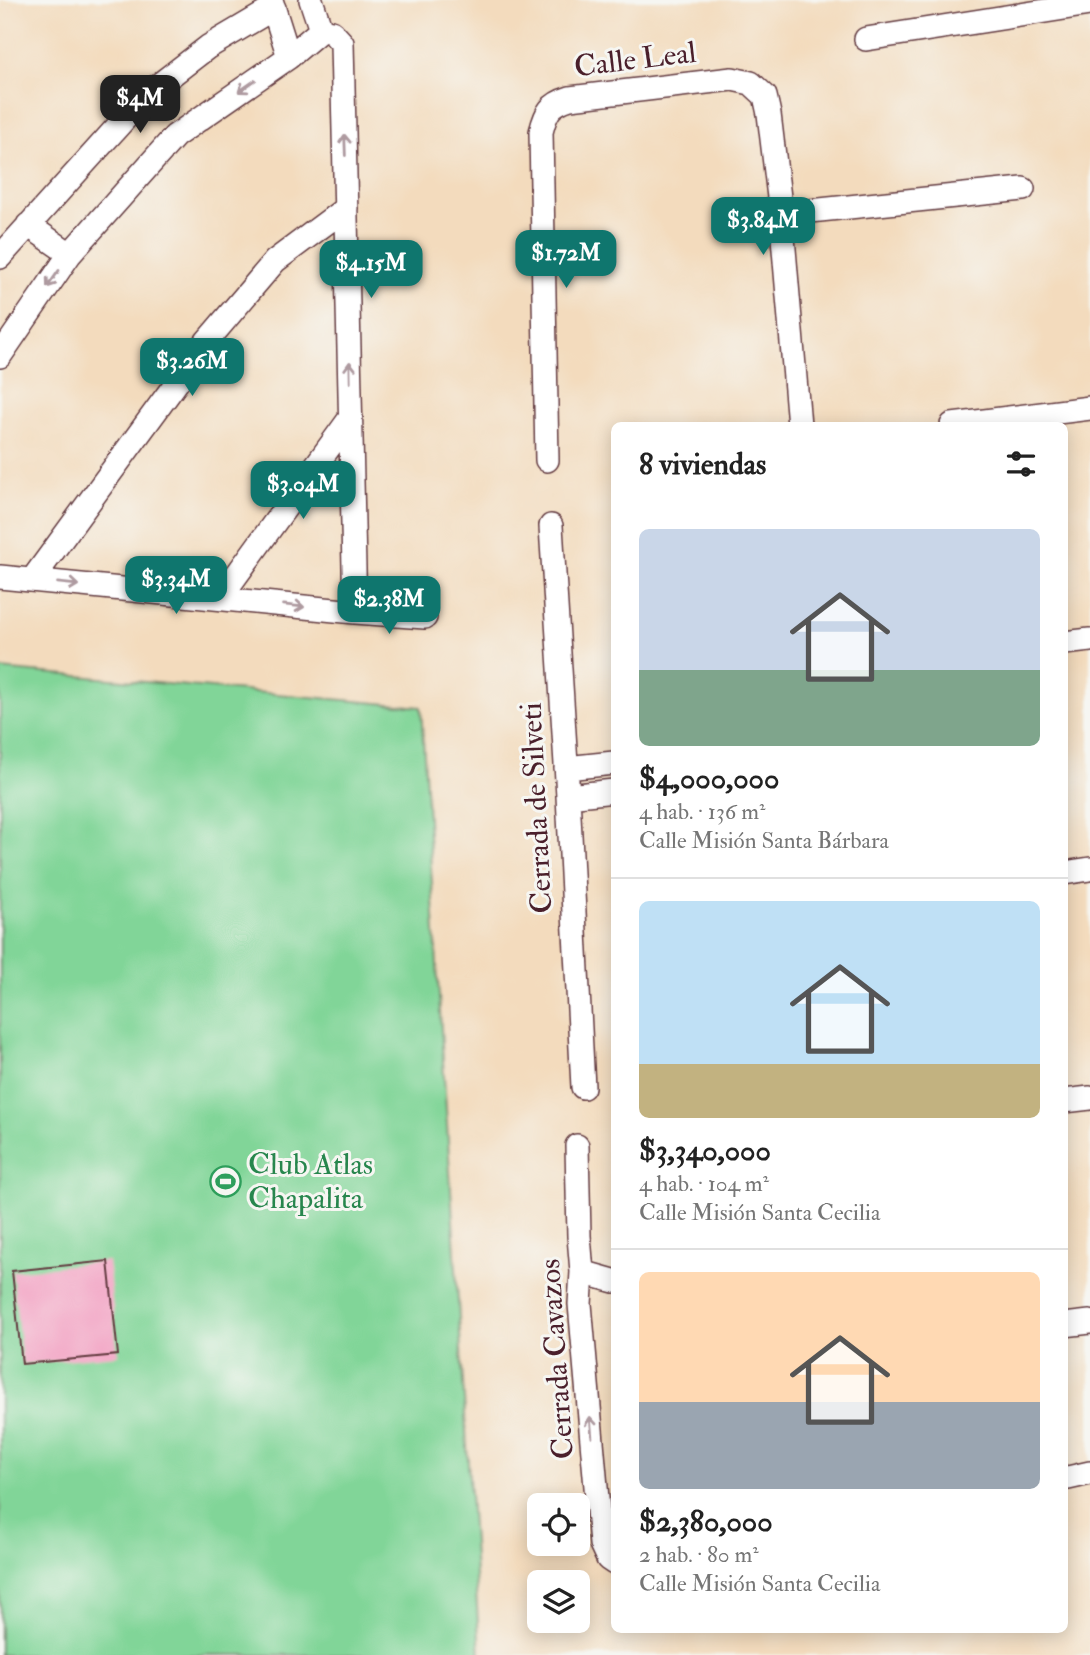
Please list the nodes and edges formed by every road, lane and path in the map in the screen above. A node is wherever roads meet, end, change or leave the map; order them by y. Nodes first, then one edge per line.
1 (311, 0) edge
2 (272, 4) edge
3 (1090, 4) edge
4 (321, 30) junction
5 (866, 39) dead end
6 (289, 57) junction
7 (1023, 189) dead end
8 (346, 208) junction
9 (781, 214) junction
10 (28, 225) junction
11 (69, 254) junction
12 (0, 257) edge
13 (0, 356) edge
14 (1090, 408) edge
15 (352, 418) junction
16 (800, 422) edge
17 (976, 422) edge
18 (547, 460) dead end
19 (551, 526) dead end
20 (0, 577) edge
21 (32, 580) junction
22 (220, 598) junction
23 (355, 612) junction
24 (425, 617) dead end
25 (1090, 640) edge
26 (1068, 643) edge
27 (611, 763) edge
28 (566, 768) junction
29 (611, 791) edge
30 (568, 796) junction
31 (1090, 869) edge
32 (1068, 872) edge
33 (583, 1087) dead end
34 (1090, 1098) edge
35 (1068, 1101) edge
36 (577, 1146) dead end
37 (582, 1272) junction
38 (611, 1280) edge
39 (1090, 1322) edge
40 (1068, 1325) edge
41 (611, 1561) edge

1 - 4 street
2 - 6 street
2 - 10 street
3 - 5 street
4 - 6 street
8 -> 4 street
6 -> 11 street
7 - 9 street
15 -> 8 street
8 - 21 street
9 - 16 street
9 - 18 street, Calle Leal
10 - 11 street
10 - 12 street
11 -> 13 street
14 - 17 street
15 - 22 street
15 - 23 street
19 - 28 street, Cerrada de Silveti
20 - 21 street
21 -> 22 street
22 -> 23 street
23 - 24 street
25 - 26 street
27 - 28 street
28 - 30 street, Cerrada de Silveti
29 - 30 street
30 - 33 street, Cerrada de Silveti
31 - 32 street
34 - 35 street
36 - 37 street, Cerrada Cavazos
37 - 38 street
41 -> 37 street, Cerrada Cavazos
39 - 40 street

